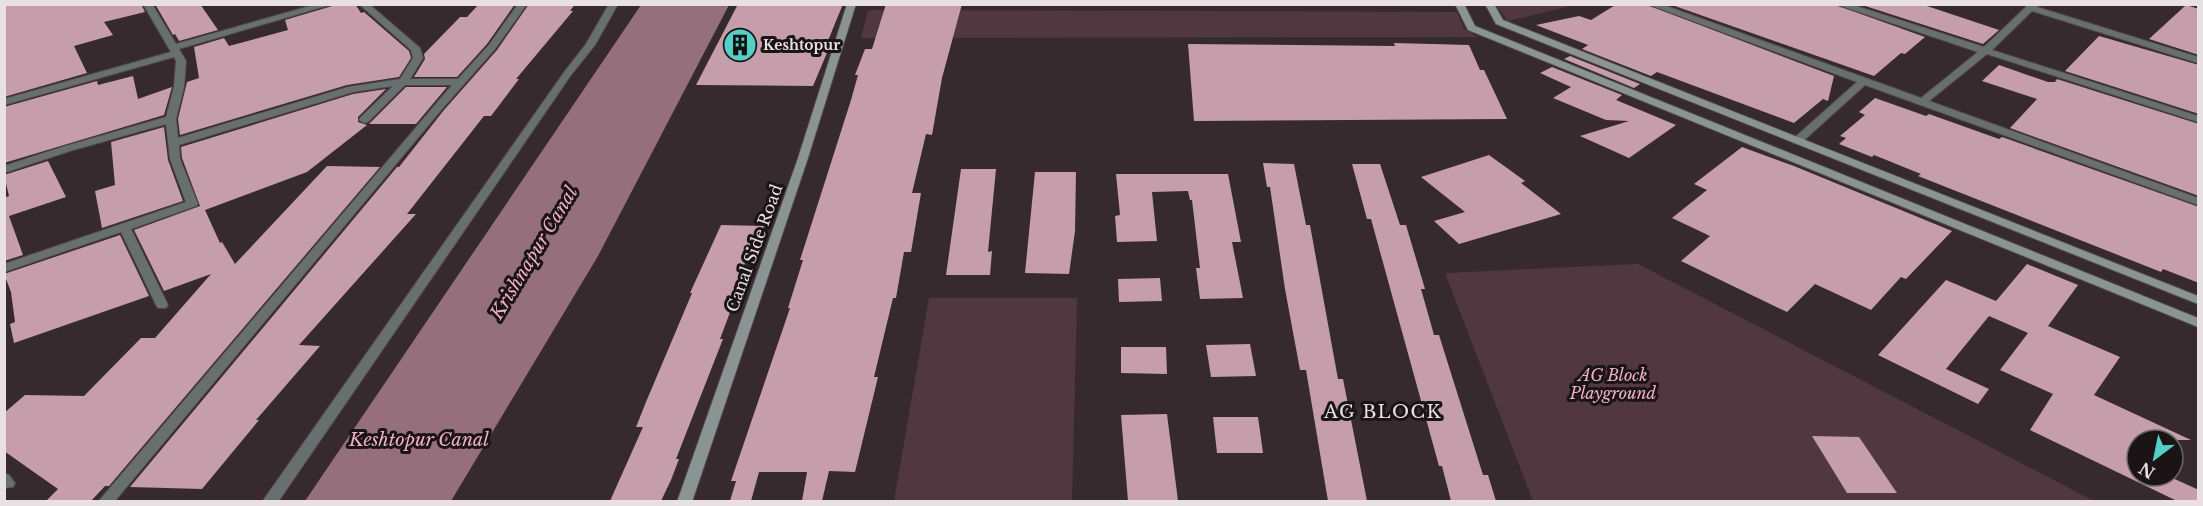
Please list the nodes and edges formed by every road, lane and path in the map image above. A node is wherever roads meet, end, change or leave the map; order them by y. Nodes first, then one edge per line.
1 (147, 4) edge
2 (328, 4) edge
3 (363, 4) edge
4 (524, 4) edge
5 (614, 4) edge
6 (852, 4) edge
7 (1458, 4) edge
8 (1489, 4) edge
9 (1651, 4) edge
10 (1839, 4) edge
11 (2033, 6) edge
12 (174, 51) junction
13 (1984, 52) junction
14 (2199, 60) edge
15 (1623, 71) junction
16 (1864, 81) junction
17 (401, 82) junction
18 (459, 82) junction
19 (1606, 82) junction
20 (4, 102) edge
21 (1922, 102) junction
22 (171, 119) junction
23 (2199, 119) edge
24 (364, 120) dead end
25 (1797, 141) junction
26 (173, 143) junction
27 (4, 170) edge
28 (2199, 202) edge
29 (125, 228) junction
30 (4, 268) edge
31 (2199, 300) edge
32 (162, 305) dead end
33 (2199, 323) edge
34 (105, 501) edge
35 (269, 501) edge
36 (684, 501) edge

1 - 12 street
2 - 12 street
3 - 17 street
4 - 18 street
5 - 35 street
6 - 36 main road, Canal Side Road
7 - 19 main road
8 - 15 main road
9 - 16 street
10 - 13 street
11 - 13 street
11 - 14 street
12 - 20 street
12 - 22 street
13 - 21 street
13 - 23 street
15 - 19 main road
15 - 25 main road
16 - 21 street
16 - 25 street
17 - 18 street
17 - 24 street
17 - 26 street
18 - 34 street
19 - 33 main road
21 - 28 street
22 - 26 street
22 - 27 street
25 - 31 main road
26 - 29 street
29 - 30 street
29 - 32 street

